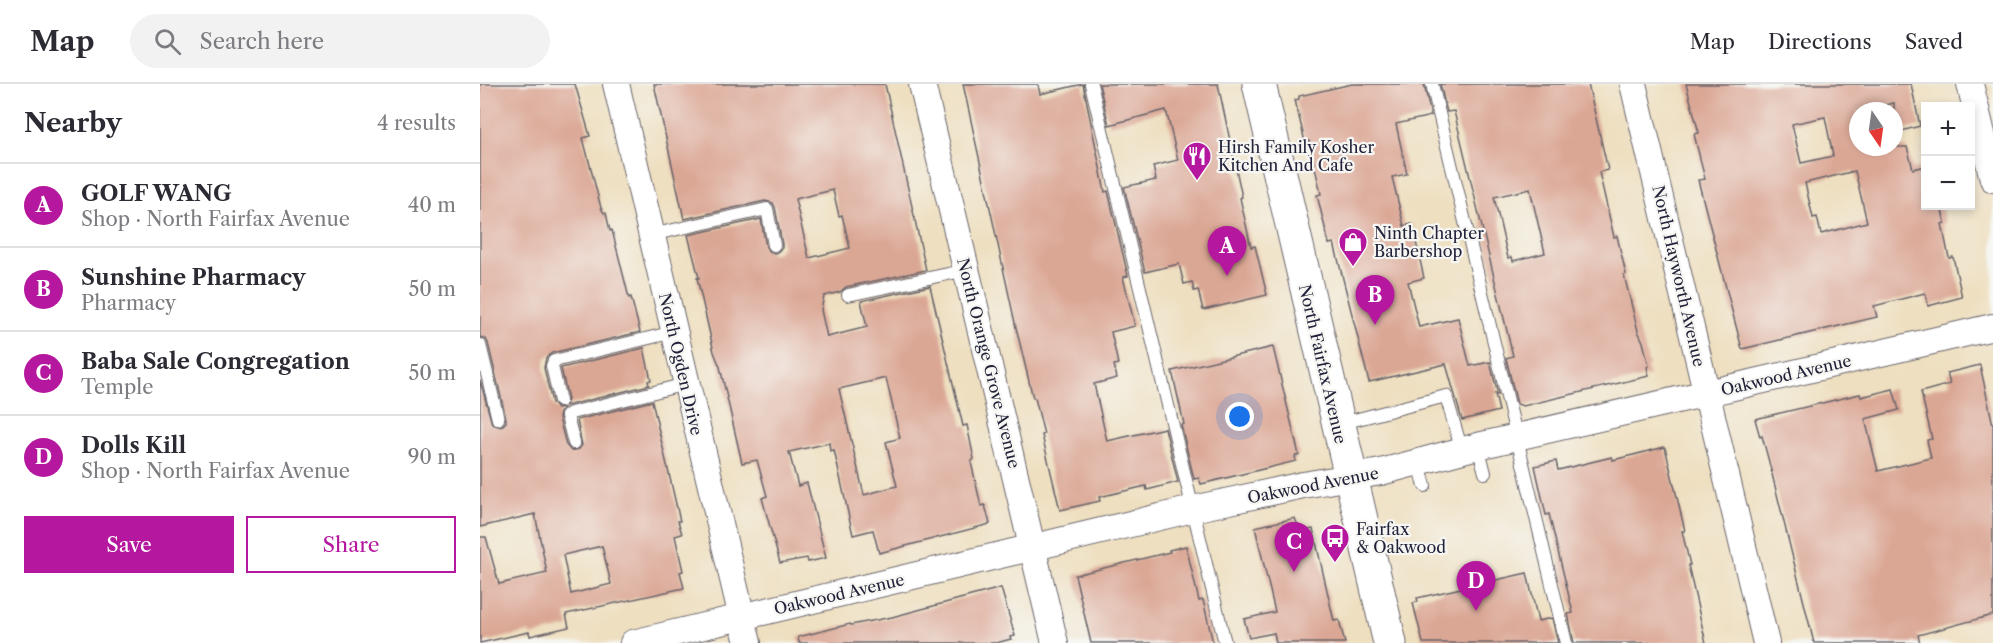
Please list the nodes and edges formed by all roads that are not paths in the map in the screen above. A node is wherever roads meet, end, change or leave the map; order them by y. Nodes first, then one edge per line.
1 (616, 84) edge
2 (922, 84) edge
3 (1091, 84) edge
4 (1259, 84) edge
5 (1432, 84) edge
6 (1633, 84) edge
7 (1970, 84) edge
8 (1993, 179) edge
9 (651, 235) junction
10 (774, 245) dead end
11 (967, 270) junction
12 (848, 295) dead end
13 (1993, 327) edge
14 (674, 332) junction
15 (480, 345) edge
16 (484, 379) edge
17 (686, 384) junction
18 (1707, 394) junction
19 (560, 401) dead end
20 (498, 419) dead end
21 (1337, 424) junction
22 (1517, 437) junction
23 (574, 443) dead end
24 (1470, 448) junction
25 (1485, 473) dead end
26 (1350, 477) junction
27 (1193, 509) junction
28 (1033, 548) junction
29 (742, 617) junction
30 (633, 643) edge
31 (748, 643) edge
32 (1055, 643) edge
33 (1225, 643) edge
34 (1390, 643) edge
35 (1566, 643) edge
36 (1766, 643) edge

1 - 9 street, North Ogden Drive
2 - 11 street, North Orange Grove Avenue
3 - 27 lane
4 - 21 main road, North Fairfax Avenue
5 - 22 lane
6 - 18 street, North Hayworth Avenue
7 - 8 street
9 - 10 lane
9 - 14 street, North Ogden Drive
11 - 12 lane
11 - 28 street, North Orange Grove Avenue
13 - 18 street, Oakwood Avenue
14 - 17 street, North Ogden Drive
14 - 19 lane
15 - 16 lane
16 - 20 lane
17 - 23 lane
17 - 29 street, North Ogden Drive
18 - 22 street, Oakwood Avenue
18 - 36 street, North Hayworth Avenue
21 - 24 lane
21 - 26 main road, North Fairfax Avenue
22 - 24 street, Oakwood Avenue
22 - 35 lane
24 - 25 lane
24 - 26 street, Oakwood Avenue
26 - 27 street, Oakwood Avenue
26 - 34 main road, North Fairfax Avenue
27 - 28 street, Oakwood Avenue
27 - 33 lane
28 - 29 street, Oakwood Avenue
28 - 32 street, North Orange Grove Avenue
29 - 30 street, Oakwood Avenue
29 - 31 street, North Ogden Drive

